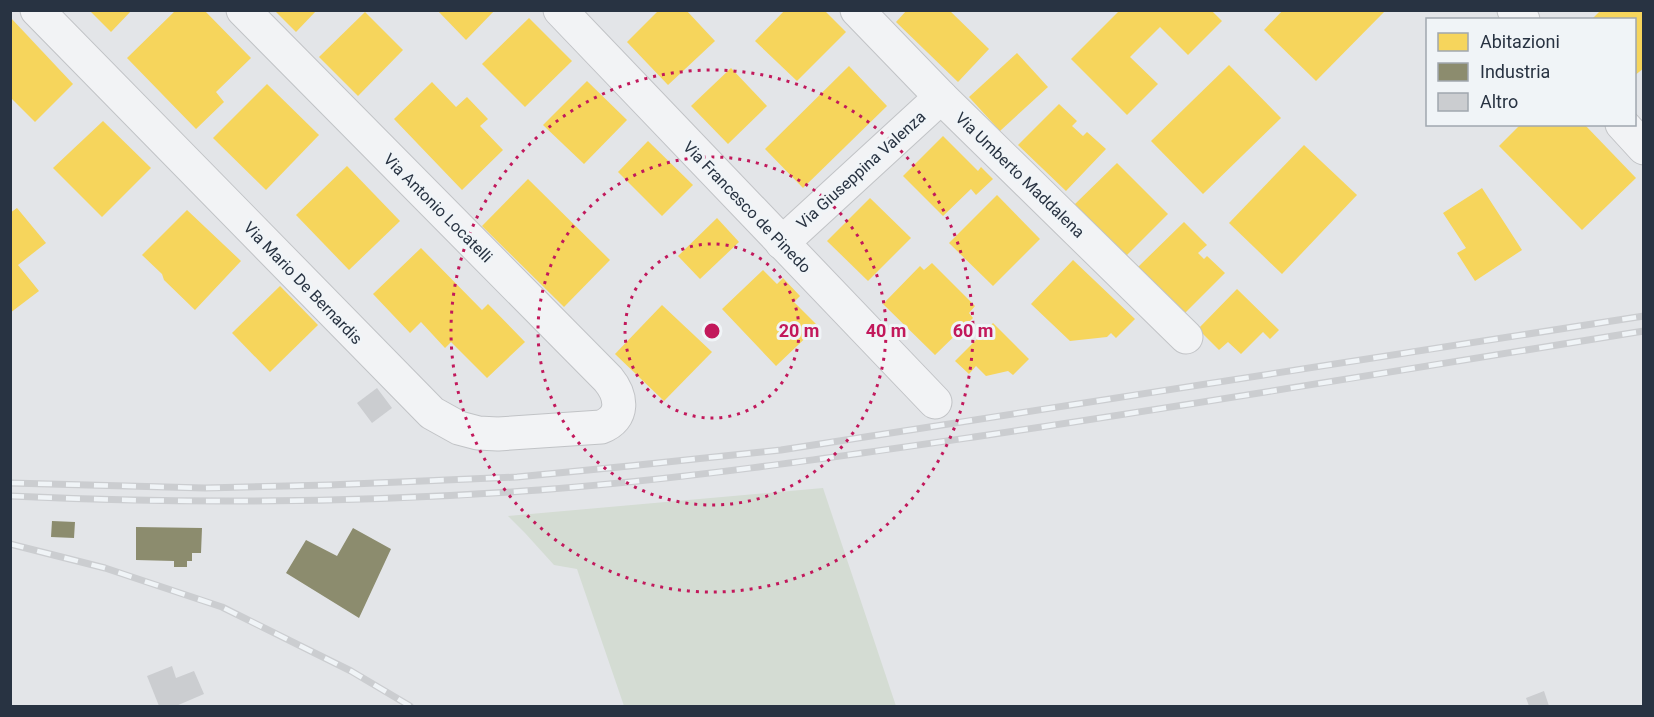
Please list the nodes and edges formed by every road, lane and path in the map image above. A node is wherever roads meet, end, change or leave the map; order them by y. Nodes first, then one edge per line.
1 (37, 10) edge
2 (243, 10) edge
3 (560, 10) edge
4 (857, 10) edge
5 (941, 97) junction
6 (1624, 126) edge
7 (1644, 148) edge
8 (782, 243) junction
9 (1186, 337) dead end
10 (934, 402) dead end
11 (618, 412) joint

1 - 11 street, Via Mario De Bernardis
2 - 11 street, Via Antonio Locatelli
3 - 8 street, Via Francesco de Pinedo
4 - 5 street, Via Umberto Maddalena
5 - 8 street, Via Giuseppina Valenza
5 - 9 street, Via Umberto Maddalena
6 - 7 street
8 - 10 street, Via Francesco de Pinedo

